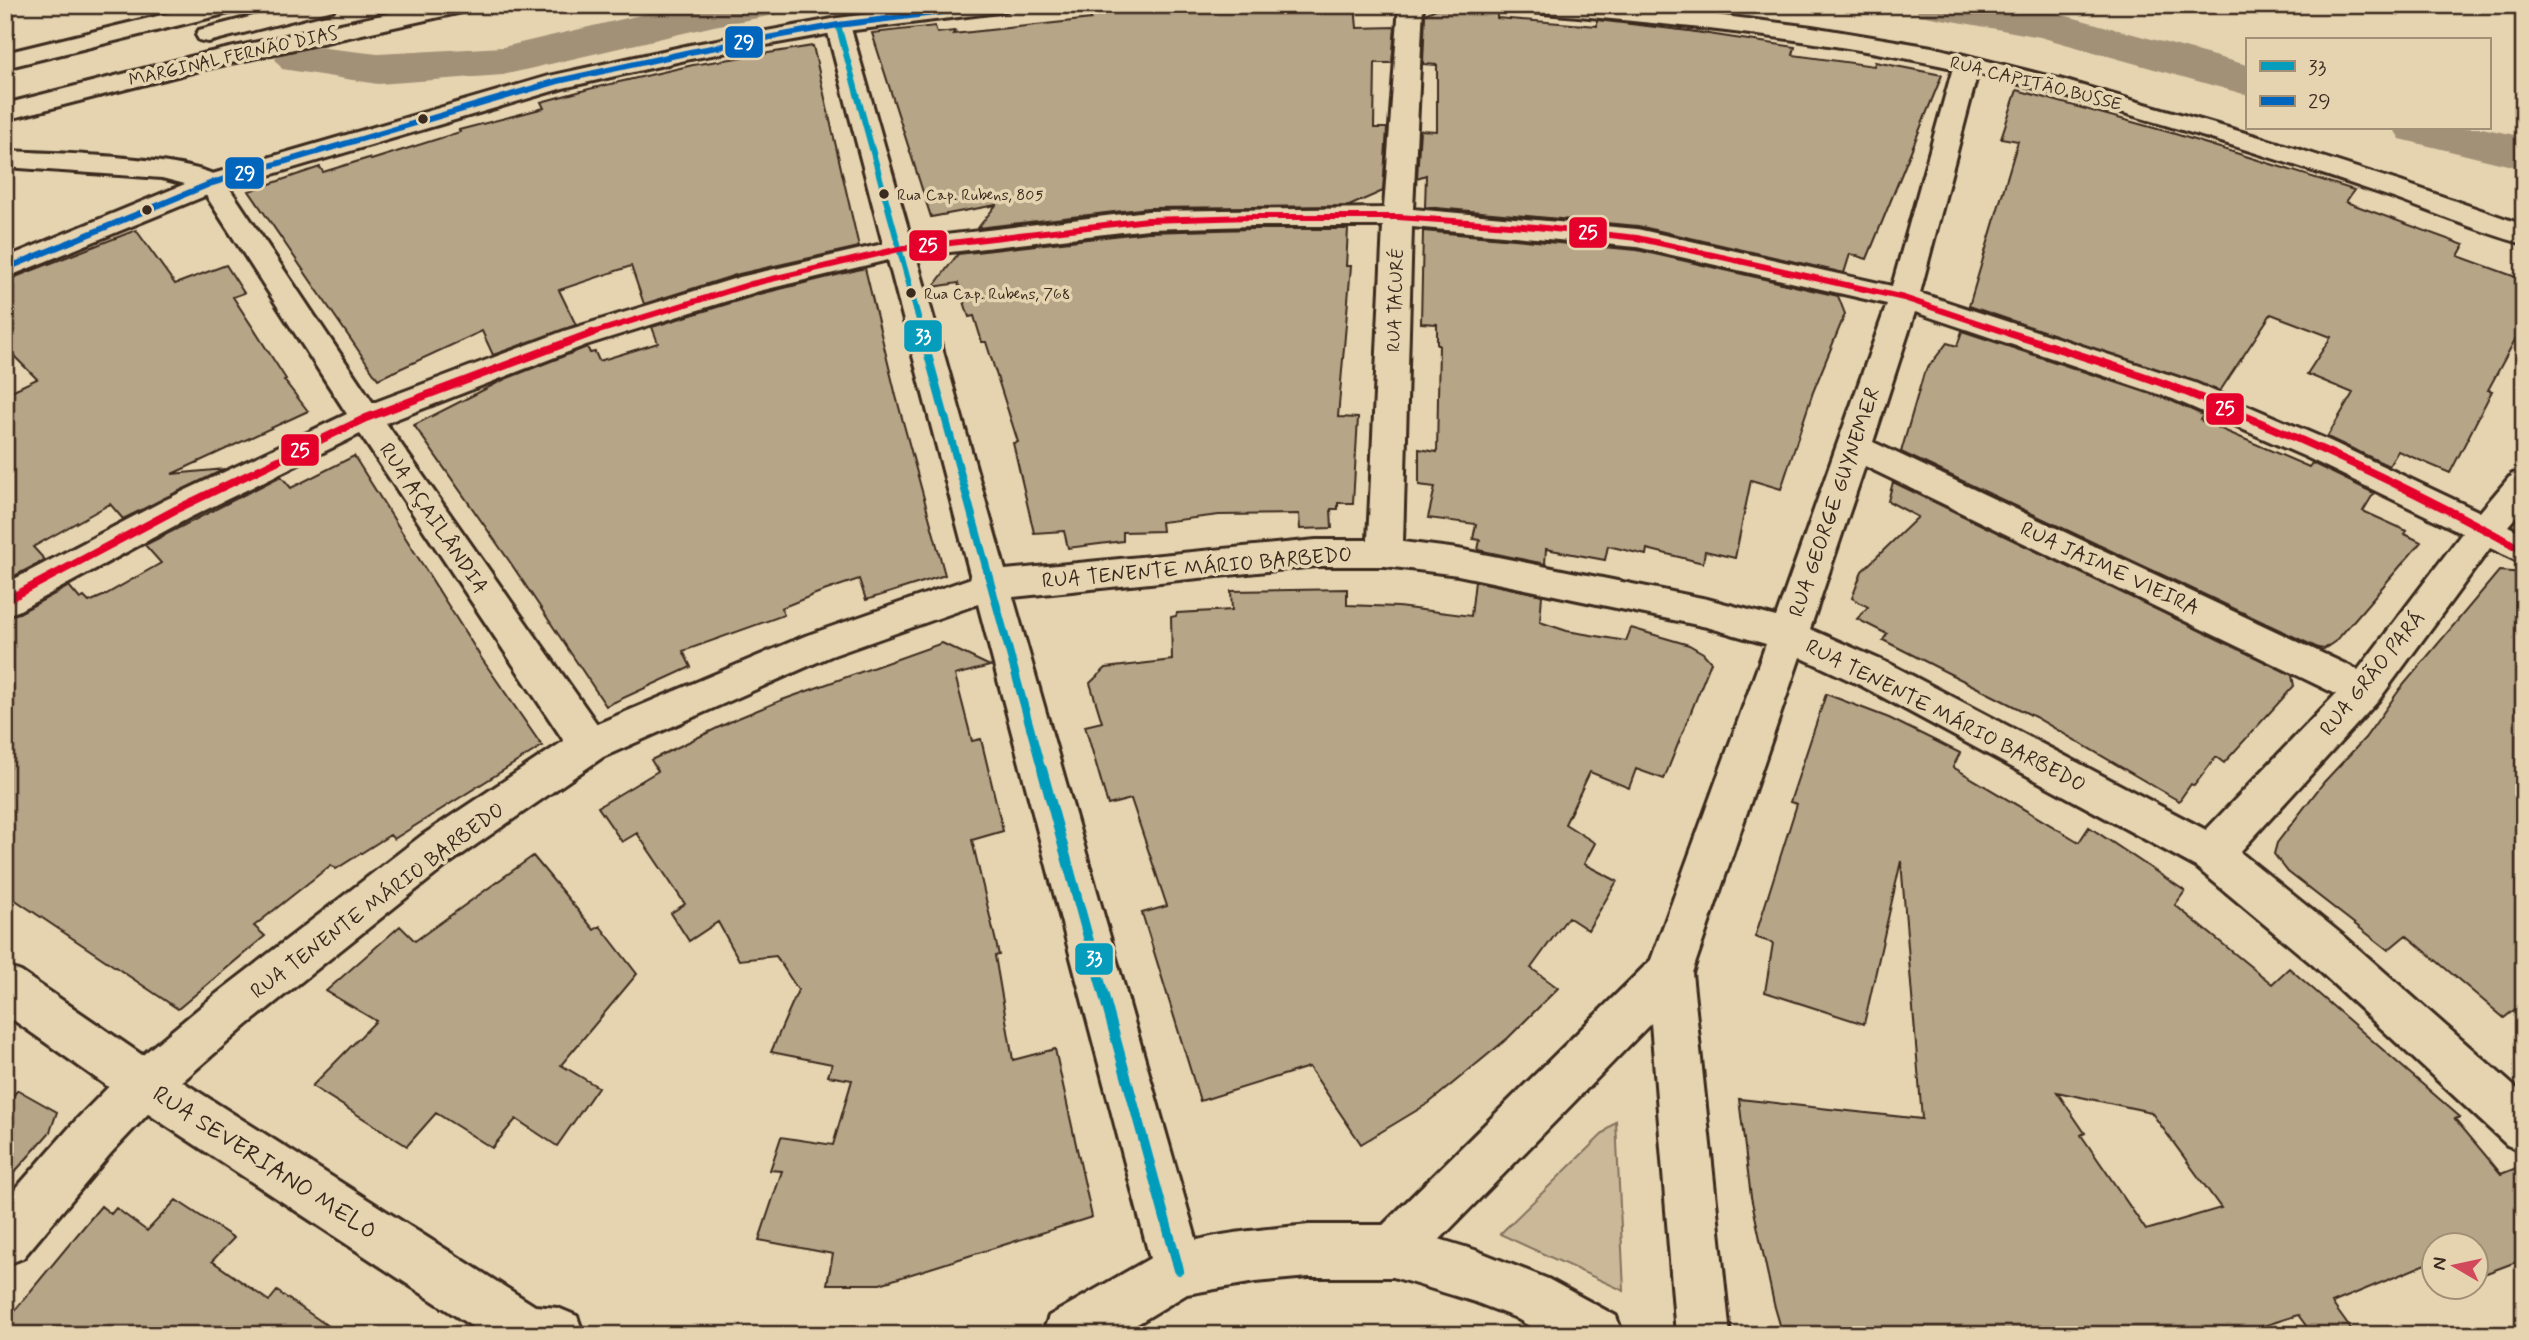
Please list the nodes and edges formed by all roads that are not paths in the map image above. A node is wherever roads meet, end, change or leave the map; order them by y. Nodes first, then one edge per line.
1 (233, 5) edge
2 (325, 5) edge
3 (462, 5) edge
4 (999, 5) edge
5 (1411, 5) edge
6 (1531, 5) edge
7 (838, 25) junction
8 (5, 61) edge
9 (1968, 64) junction
10 (85, 66) dead end
11 (5, 112) edge
12 (5, 159) edge
13 (212, 183) junction
14 (1398, 217) junction
15 (2524, 235) edge
16 (899, 249) junction
17 (5, 269) edge
18 (1905, 298) junction
19 (366, 418) junction
20 (1855, 447) junction
21 (2524, 483) edge
22 (2484, 529) junction
23 (2524, 551) edge
24 (1385, 553) junction
25 (992, 585) junction
26 (5, 601) edge
27 (1787, 635) junction
28 (2364, 690) junction
29 (589, 745) junction
30 (2211, 854) junction
31 (1669, 973) junction
32 (5, 987) edge
33 (144, 1084) junction
34 (2524, 1128) edge
35 (5, 1240) edge
36 (1393, 1251) junction
37 (1179, 1270) junction
38 (538, 1334) edge
39 (1068, 1335) edge
40 (1597, 1335) edge
41 (1703, 1335) edge

1 - 8 main road
2 - 10 main road
3 - 11 main road, MARGINAL FERNÃO DIAS
4 - 7 main road
5 - 14 main road, RUA TACURÉ
6 - 9 main road, RUA CAPITÃO BUSSE
7 - 13 main road
7 - 16 main road
9 - 15 main road, RUA CAPITÃO BUSSE
9 - 18 main road, RUA GEORGE GUYNEMER
12 - 13 main road
13 - 17 main road
13 - 19 main road, RUA AÇAILÂNDIA
14 - 16 main road
14 - 18 main road
14 - 24 main road, RUA TACURÉ
16 - 19 main road
16 - 25 main road
18 - 20 main road, RUA GEORGE GUYNEMER
18 - 22 main road
19 - 26 main road
19 - 29 main road, RUA AÇAILÂNDIA
20 - 27 main road, RUA GEORGE GUYNEMER
20 - 28 main road, RUA JAIME VIEIRA
21 - 22 main road, RUA GRÃO PARÁ
22 - 23 main road
22 - 28 main road, RUA GRÃO PARÁ
24 - 25 main road, RUA TENENTE MÁRIO BARBEDO
24 - 27 main road, RUA TENENTE MÁRIO BARBEDO
25 - 29 main road, RUA TENENTE MÁRIO BARBEDO
25 - 37 main road
27 - 30 main road, RUA TENENTE MÁRIO BARBEDO
27 - 31 main road, RUA GEORGE GUYNEMER
28 - 30 main road, RUA GRÃO PARÁ
29 - 33 main road, RUA TENENTE MÁRIO BARBEDO
30 - 34 main road, RUA TENENTE MÁRIO BARBEDO
31 - 36 main road
31 - 41 main road
32 - 33 main road, RUA SEVERIANO MELO
33 - 35 main road, RUA TENENTE MÁRIO BARBEDO
33 - 38 main road, RUA SEVERIANO MELO
36 - 37 main road
36 - 40 main road
37 - 39 main road

